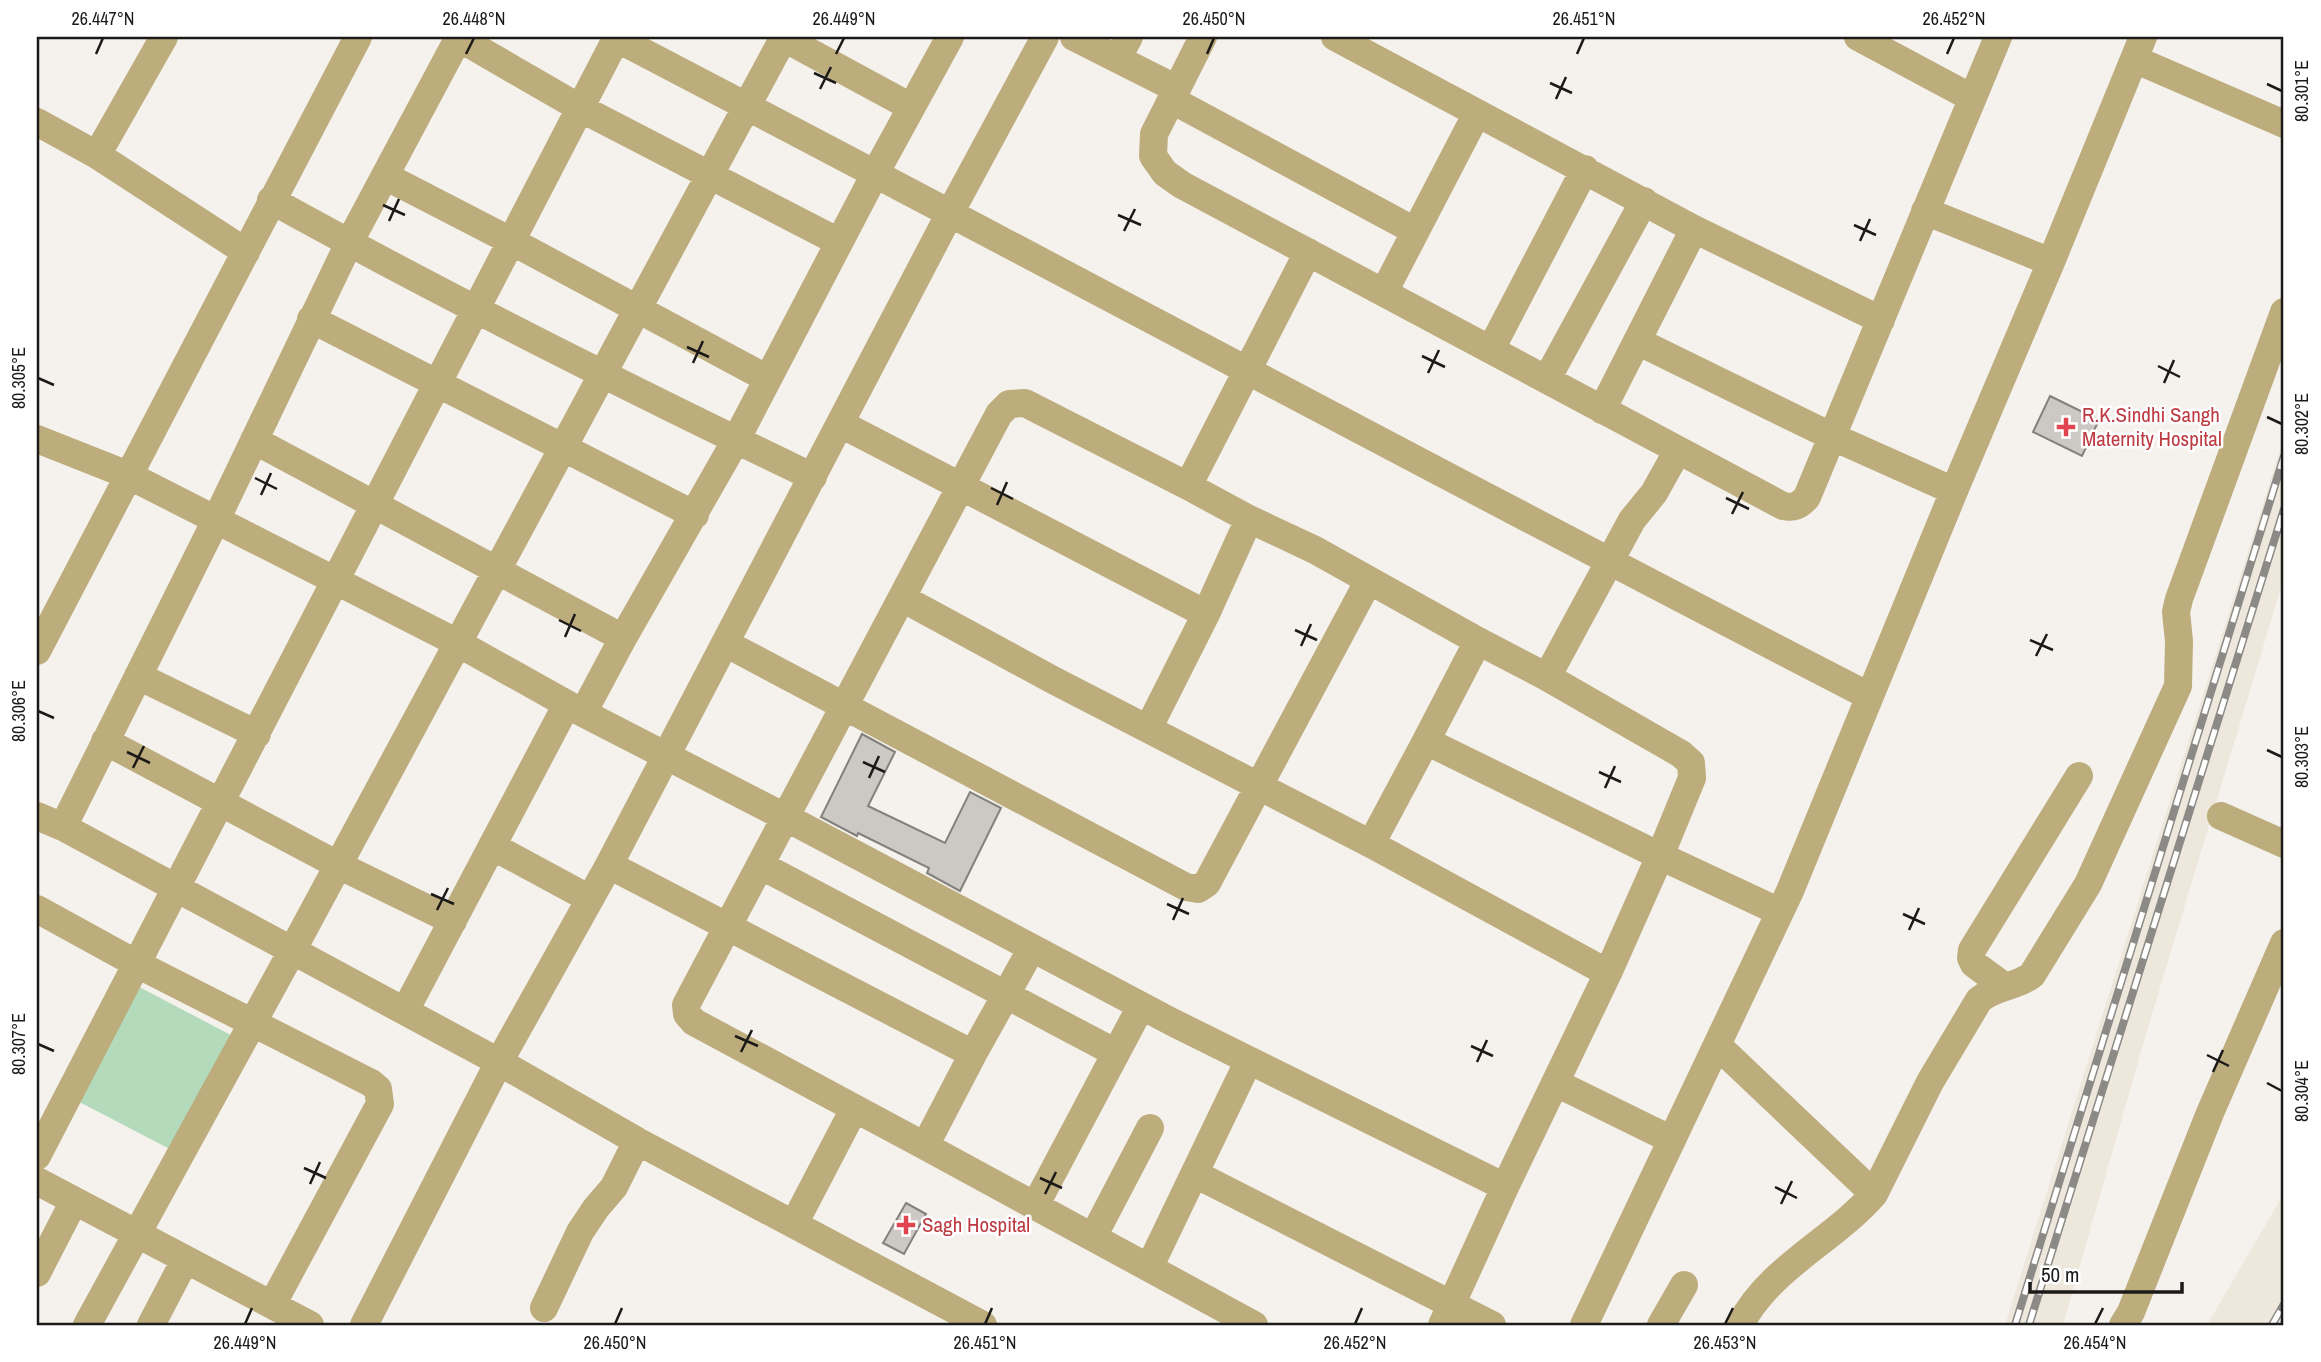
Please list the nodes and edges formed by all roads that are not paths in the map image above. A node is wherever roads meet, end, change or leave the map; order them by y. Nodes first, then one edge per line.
1 (164, 37) edge
2 (358, 37) edge
3 (616, 37) edge
4 (783, 37) edge
5 (950, 37) edge
6 (1045, 37) edge
7 (1074, 37) edge
8 (1203, 37) edge
9 (1335, 37) edge
10 (1858, 37) edge
11 (1998, 37) edge
12 (459, 38) edge
13 (1123, 48) edge
14 (2139, 48) edge
15 (1174, 94) junction
16 (1972, 98) junction
17 (748, 105) junction
18 (911, 107) junction
19 (580, 108) junction
20 (1477, 113) junction
21 (37, 122) edge
22 (2284, 124) edge
23 (97, 155) junction
24 (1585, 169) junction
25 (876, 172) junction
26 (710, 175) junction
27 (384, 176) junction
28 (271, 200) junction
29 (1644, 201) junction
30 (1925, 211) junction
31 (950, 213) junction
32 (1694, 229) junction
33 (1415, 231) junction
34 (511, 241) junction
35 (839, 242) junction
36 (349, 243) junction
37 (246, 252) junction
38 (1308, 252) junction
39 (2051, 262) junction
40 (1384, 292) junction
41 (476, 308) junction
42 (638, 310) junction
43 (2284, 312) edge
44 (311, 319) junction
45 (1881, 320) junction
46 (1637, 341) junction
47 (1491, 349) junction
48 (1246, 372) junction
49 (603, 375) junction
50 (768, 379) junction
51 (1547, 379) junction
52 (438, 382) junction
53 (1602, 410) junction
54 (841, 424) junction
55 (1833, 438) junction
56 (37, 439) edge
57 (254, 440) junction
58 (736, 440) junction
59 (563, 449) junction
60 (1678, 450) junction
61 (128, 475) junction
62 (813, 477) junction
63 (1188, 486) junction
64 (961, 487) junction
65 (1954, 491) junction
66 (374, 504) junction
67 (695, 515) junction
68 (1249, 519) junction
69 (216, 520) junction
70 (1608, 562) junction
71 (496, 570) junction
72 (1369, 580) junction
73 (336, 581) junction
74 (902, 598) junction
75 (1206, 614) junction
76 (623, 638) junction
77 (1478, 641) junction
78 (456, 642) junction
79 (725, 643) junction
80 (37, 651) edge
81 (138, 676) junction
82 (1547, 677) junction
83 (1869, 696) junction
84 (844, 707) junction
85 (575, 708) junction
86 (1148, 729) junction
87 (257, 734) junction
88 (105, 741) junction
89 (1426, 741) junction
90 (667, 755) junction
91 (2079, 776) dead end
92 (1260, 787) junction
93 (221, 803) junction
94 (2221, 816) dead end
95 (785, 817) junction
96 (44, 822) edge
97 (1371, 844) junction
98 (2284, 844) edge
99 (492, 846) junction
100 (1660, 856) junction
101 (338, 865) junction
102 (609, 865) junction
103 (760, 865) junction
104 (176, 889) junction
105 (590, 899) junction
106 (37, 909) edge
107 (1780, 912) junction
108 (453, 921) junction
109 (727, 926) junction
110 (2284, 943) edge
111 (1032, 948) junction
112 (292, 951) junction
113 (137, 964) junction
114 (1608, 973) junction
115 (2004, 986) junction
116 (2275, 987) edge
117 (1005, 995) junction
118 (1141, 1006) junction
119 (405, 1011) junction
120 (252, 1023) junction
121 (1717, 1045) junction
122 (973, 1054) junction
123 (1116, 1054) junction
124 (499, 1062) junction
125 (1248, 1062) junction
126 (1556, 1083) junction
127 (854, 1109) junction
128 (1150, 1128) dead end
129 (1672, 1140) junction
130 (637, 1141) junction
131 (925, 1146) junction
132 (37, 1156) edge
133 (1195, 1174) junction
134 (37, 1181) edge
135 (1505, 1187) junction
136 (1874, 1194) junction
137 (74, 1201) junction
138 (1035, 1206) junction
139 (794, 1224) junction
140 (136, 1233) junction
141 (1093, 1237) junction
142 (186, 1260) junction
143 (1149, 1268) junction
144 (37, 1273) edge
145 (1684, 1285) dead end
146 (272, 1305) junction
147 (544, 1308) dead end
148 (1446, 1315) edge
149 (1214, 1316) edge
150 (87, 1325) edge
151 (150, 1325) edge
152 (310, 1325) edge
153 (364, 1325) edge
154 (983, 1325) edge
155 (1254, 1325) edge
156 (1492, 1325) edge
157 (1584, 1325) edge
158 (1661, 1325) edge
159 (1740, 1325) edge
160 (2123, 1325) edge

1 - 23 street
2 - 28 street
3 - 17 street
3 - 19 street
4 - 17 street
4 - 18 street
5 - 18 street
6 - 31 street
7 - 13 street
8 - 15 street
9 - 20 street
10 - 16 street
11 - 16 street
12 - 19 street
12 - 27 street
13 - 15 street
14 - 22 street
14 - 39 street
15 - 33 street
15 - 38 street
16 - 30 street
17 - 25 street
17 - 26 street
18 - 25 street
19 - 26 street
19 - 34 street
20 - 24 street
20 - 33 street
21 - 23 street
23 - 37 street
24 - 29 street
24 - 47 street
25 - 31 street
25 - 35 street
26 - 35 street
26 - 42 street
27 - 34 street
27 - 36 street
28 - 36 street
28 - 37 street
29 - 32 street
29 - 51 street
30 - 39 street
30 - 45 street
31 - 48 street
31 - 54 street
32 - 45 street
32 - 46 street
33 - 40 street
34 - 41 street
34 - 42 street
35 - 50 street
36 - 41 street
36 - 44 street
37 - 61 street
38 - 40 street
38 - 48 street
39 - 65 street
40 - 47 street
41 - 49 street
41 - 52 street
42 - 49 street
42 - 50 street
43 - 115 street
44 - 52 street
44 - 57 street
45 - 55 street
46 - 53 street
46 - 55 street
47 - 51 street
48 - 63 street
48 - 70 street
49 - 58 street
49 - 59 street
50 - 58 street
51 - 53 street
52 - 59 street
52 - 66 street
53 - 60 street
54 - 62 street
54 - 64 street
55 - 60 street
55 - 65 street
56 - 61 street
57 - 66 street
57 - 69 street
58 - 62 street
58 - 67 street
59 - 67 street
59 - 71 street
60 - 70 street
61 - 69 street
61 - 80 street
62 - 79 street
63 - 64 street
63 - 68 street
64 - 74 street
64 - 75 street
65 - 83 street
66 - 71 street
66 - 73 street
67 - 76 street
68 - 72 street
68 - 75 street
69 - 73 street
69 - 81 street
70 - 82 street
70 - 83 street
71 - 76 street
71 - 78 street
72 - 77 street
72 - 92 street
73 - 78 street
73 - 87 street
74 - 84 street
74 - 86 street
75 - 86 street
76 - 85 street
77 - 82 street
77 - 89 street
78 - 85 street
78 - 101 street
79 - 84 street
79 - 90 street
81 - 87 street
81 - 88 street
82 - 100 street
83 - 107 street
84 - 92 street
84 - 95 street
85 - 90 street
85 - 99 street
86 - 92 street
87 - 93 street
88 - 93 street
88 - 96 street
89 - 97 street
89 - 100 street
90 - 95 street
90 - 102 street
91 - 115 street
92 - 97 street
93 - 101 street
93 - 104 street
94 - 98 street
95 - 103 street
95 - 111 street
96 - 104 street
97 - 114 street
99 - 105 street
99 - 108 street
100 - 107 street
100 - 114 street
101 - 108 street
101 - 112 street
102 - 105 street
102 - 109 street
103 - 109 street
103 - 117 street
104 - 112 street
104 - 113 street
105 - 124 street
106 - 113 street
107 - 121 street
108 - 119 street
109 - 122 street
109 - 127 street
110 - 116 street
111 - 117 street
111 - 118 street
112 - 119 street
112 - 120 street
113 - 120 street
113 - 132 street
114 - 126 street
115 - 136 street
116 - 160 street
117 - 122 street
117 - 123 street
118 - 123 street
118 - 125 street
119 - 124 street
120 - 140 street
120 - 146 street
121 - 129 street
121 - 136 street
122 - 131 street
123 - 138 street
124 - 130 street
124 - 153 street
125 - 133 street
125 - 135 street
126 - 129 street
126 - 135 street
127 - 131 street
127 - 139 street
128 - 141 street
129 - 157 street
130 - 139 street
130 - 147 street
131 - 138 street
133 - 143 street
133 - 148 street
134 - 137 street
135 - 148 street
136 - 159 street
137 - 140 street
137 - 144 street
138 - 141 street
139 - 154 street
140 - 142 street
140 - 150 street
141 - 143 street
142 - 146 street
142 - 151 street
143 - 149 street
145 - 158 street
146 - 152 street
148 - 156 street
149 - 155 street

